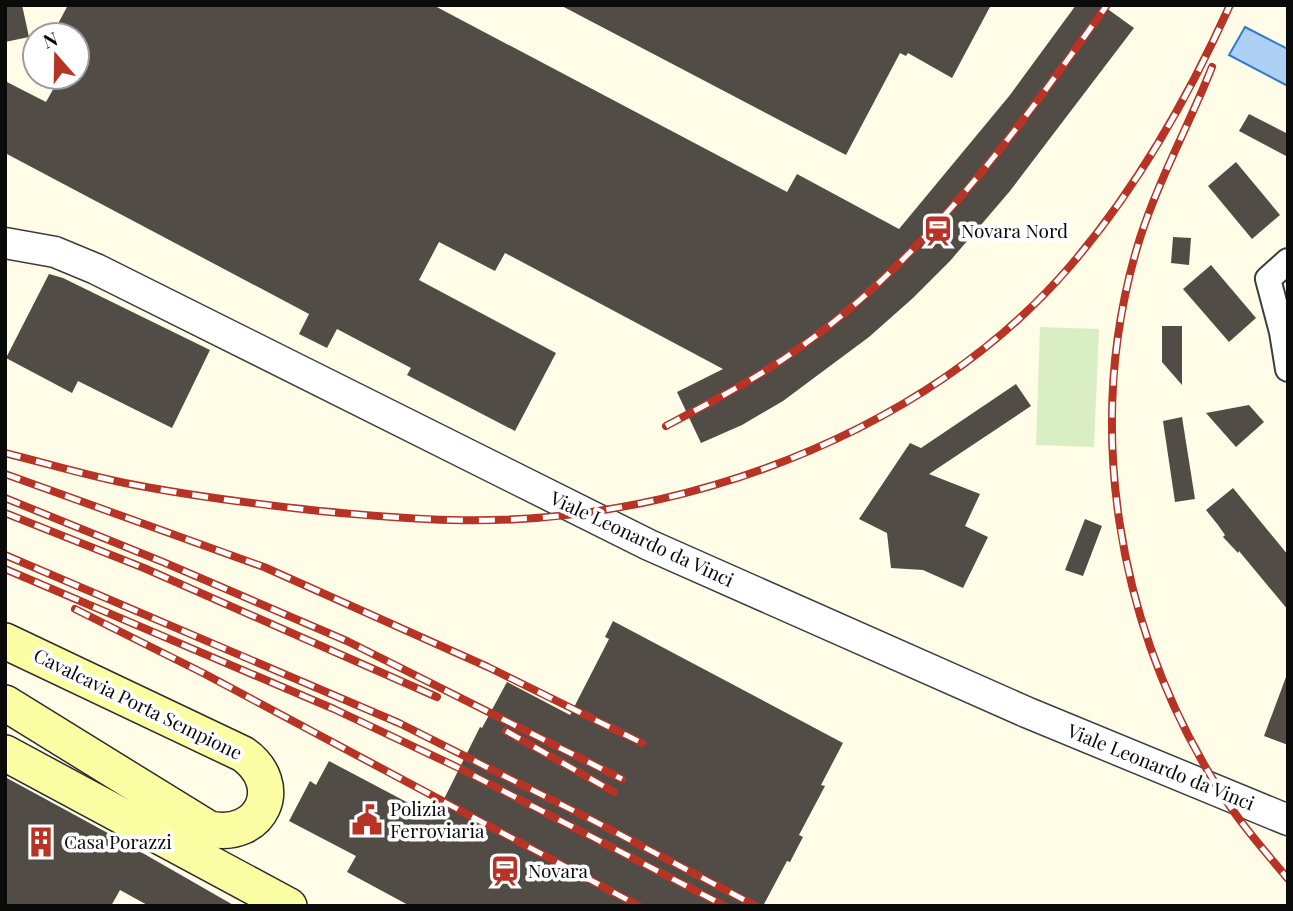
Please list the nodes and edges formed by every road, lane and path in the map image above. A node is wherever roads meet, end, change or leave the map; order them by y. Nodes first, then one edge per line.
1 (5, 243) edge
2 (1288, 261) edge
3 (1288, 369) edge
4 (5, 641) edge
5 (5, 703) edge
6 (5, 753) edge
7 (1288, 820) edge
8 (289, 906) edge

1 - 7 street, Viale Leonardo da Vinci
2 - 3 street
4 - 5 main road, Cavalcavia Porta Sempione
6 - 8 main road

